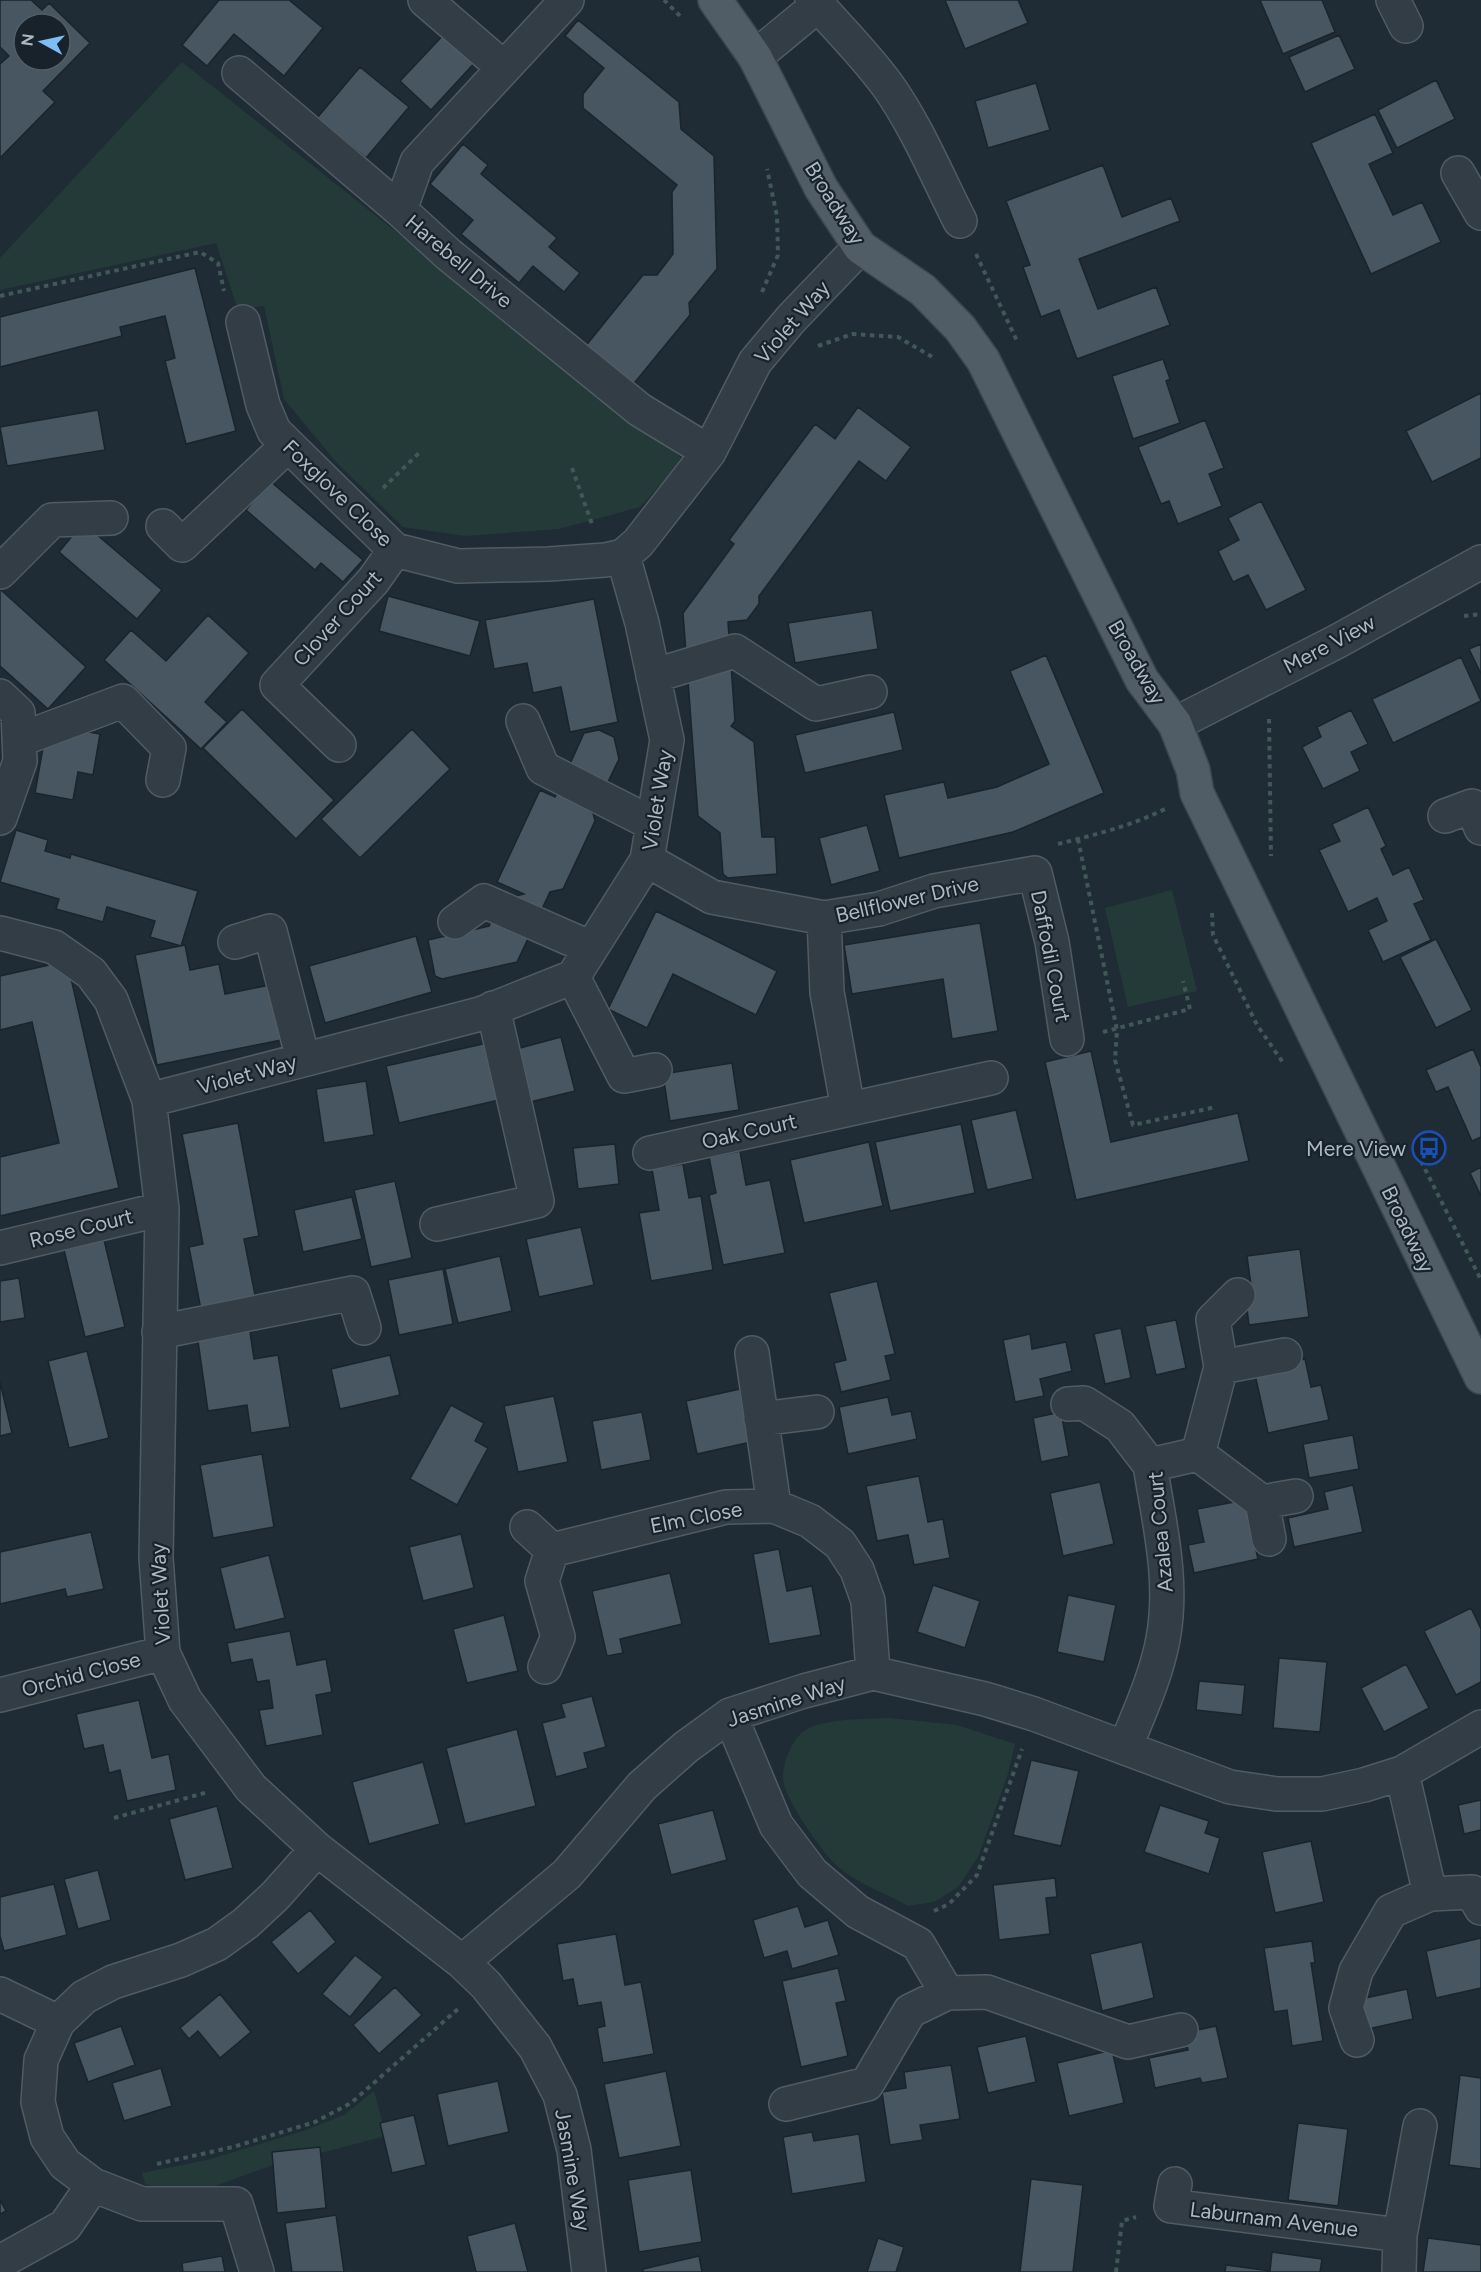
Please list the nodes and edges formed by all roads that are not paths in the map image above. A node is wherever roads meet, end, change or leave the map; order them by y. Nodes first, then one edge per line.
1 (425, 0) edge
2 (567, 0) edge
3 (715, 0) edge
4 (815, 2) edge
5 (755, 57) junction
6 (504, 68) junction
7 (239, 73) dead end
8 (1458, 173) dead end
9 (399, 210) junction
10 (1481, 213) edge
11 (960, 221) road end
12 (860, 248) junction
13 (243, 322) road end
14 (288, 445) junction
15 (709, 452) junction
16 (111, 518) dead end
17 (163, 526) dead end
18 (395, 550) junction
19 (614, 558) junction
20 (1481, 562) edge
21 (0, 572) edge
22 (653, 676) junction
23 (870, 692) dead end
24 (0, 696) edge
25 (523, 721) dead end
26 (1175, 724) junction
27 (19, 740) junction
28 (339, 745) dead end
29 (163, 780) dead end
30 (0, 818) edge
31 (653, 824) junction
32 (647, 860) junction
33 (1035, 873) joint
34 (824, 918) junction
35 (455, 922) dead end
36 (0, 933) edge
37 (236, 942) dead end
38 (591, 948) junction
39 (573, 976) junction
40 (493, 1008) junction
41 (1067, 1039) road end
42 (303, 1059) junction
43 (655, 1070) dead end
44 (991, 1078) dead end
45 (149, 1100) junction
46 (848, 1109) junction
47 (650, 1153) dead end
48 (162, 1209) junction
49 (437, 1224) dead end
50 (0, 1248) edge
51 (1238, 1295) dead end
52 (364, 1328) dead end
53 (159, 1332) junction
54 (752, 1353) dead end
55 (1285, 1355) dead end
56 (1221, 1367) junction
57 (1481, 1377) edge
58 (1068, 1404) dead end
59 (817, 1412) dead end
60 (761, 1419) junction
61 (1198, 1454) junction
62 (1150, 1465) junction
63 (1296, 1496) dead end
64 (1262, 1502) junction
65 (774, 1506) junction
66 (527, 1527) dead end
67 (1269, 1539) dead end
68 (552, 1550) junction
69 (163, 1653) junction
70 (545, 1667) dead end
71 (873, 1673) junction
72 (0, 1695) edge
73 (730, 1715) junction
74 (1481, 1727) edge
75 (1125, 1748) junction
76 (1402, 1773) junction
77 (317, 1849) junction
78 (1430, 1894) junction
79 (1476, 1900) edge
80 (462, 1962) junction
81 (947, 1993) junction
82 (0, 1994) edge
83 (58, 2022) junction
84 (1181, 2030) dead end
85 (1357, 2040) dead end
86 (786, 2104) dead end
87 (1420, 2126) dead end
88 (93, 2186) junction
89 (1173, 2195) road end
90 (1400, 2235) junction
91 (0, 2262) edge
92 (257, 2272) edge
93 (589, 2272) edge
94 (1399, 2272) edge

1 - 6 street
2 - 6 street, Harebell Drive
3 - 5 main road, Broadway
4 - 5 street
4 - 11 street
5 - 12 main road, Broadway
6 - 9 street, Harebell Drive
7 - 9 street
8 - 10 street
9 - 15 street, Harebell Drive
12 - 15 street, Violet Way
12 - 26 main road, Broadway
13 - 14 street, Foxglove Close
14 - 17 street
14 - 18 street, Foxglove Close
15 - 19 street, Violet Way
16 - 21 street
18 - 19 street, Foxglove Close
18 - 28 street, Clover Court
19 - 22 street, Violet Way
20 - 26 street, Mere View
22 - 23 street
22 - 31 street, Violet Way
24 - 27 street
25 - 31 street
26 - 57 main road, Broadway
27 - 29 street
27 - 30 street
31 - 32 street, Violet Way
32 - 34 street, Bellflower Drive
32 - 38 street, Violet Way
33 - 34 street, Bellflower Drive
33 - 41 street, Daffodil Court
34 - 46 street
35 - 38 street
36 - 45 street, Violet Way
37 - 42 street
38 - 39 street, Violet Way
39 - 40 street, Violet Way
39 - 43 street
40 - 42 street, Violet Way
40 - 49 street
42 - 45 street, Violet Way
44 - 46 street, Oak Court
45 - 48 street, Violet Way
46 - 47 street, Oak Court
48 - 50 street, Rose Court
48 - 53 street, Violet Way
51 - 56 street
52 - 53 street
53 - 69 street, Violet Way
54 - 60 street
55 - 56 street
56 - 61 street
58 - 62 street
59 - 60 street
60 - 65 street
61 - 62 street, Azalea Court
61 - 64 street
62 - 75 street, Azalea Court
63 - 64 street
64 - 67 street
65 - 68 street, Elm Close
65 - 71 street, Elm Close
66 - 68 street
68 - 70 street
69 - 72 street, Orchid Close
69 - 77 street, Violet Way
71 - 73 street, Jasmine Way
71 - 75 street, Jasmine Way
73 - 80 street, Jasmine Way
73 - 81 street
74 - 76 street, Jasmine Way
75 - 76 street, Jasmine Way
76 - 78 street
77 - 80 street, Violet Way
77 - 83 street
78 - 79 street
78 - 85 street
80 - 93 street, Jasmine Way
81 - 84 street
81 - 86 street
82 - 83 street
83 - 88 street
87 - 90 street
88 - 91 street
88 - 92 street
89 - 90 street, Laburnam Avenue
90 - 94 street

